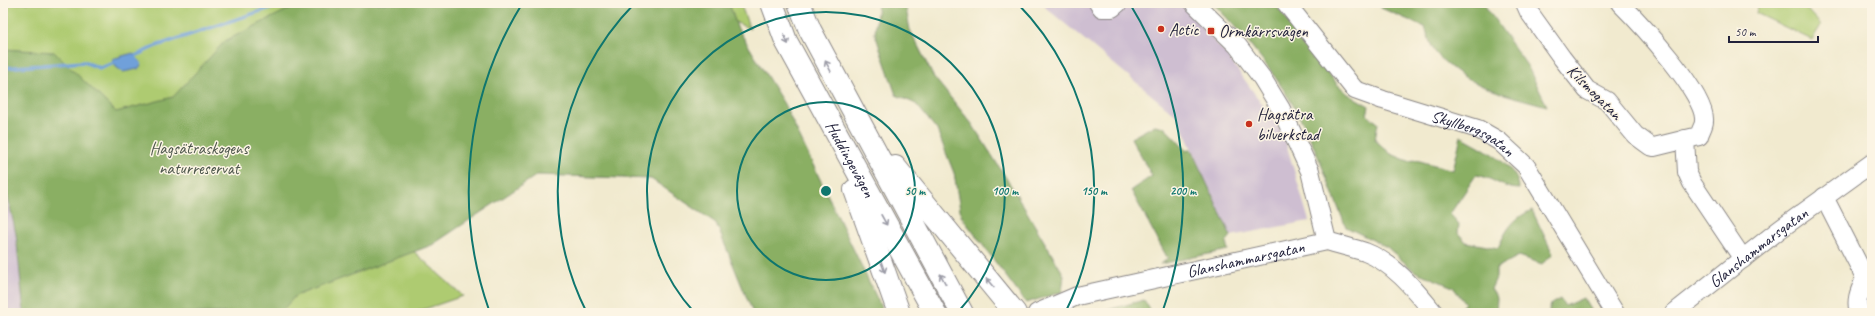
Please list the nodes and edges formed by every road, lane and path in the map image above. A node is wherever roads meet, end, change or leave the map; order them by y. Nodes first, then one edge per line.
1 (772, 3) edge
2 (799, 3) edge
3 (1098, 3) edge
4 (1118, 3) edge
5 (1194, 3) edge
6 (1286, 3) edge
7 (1525, 3) edge
8 (1620, 3) edge
9 (843, 94) junction
10 (831, 125) junction
11 (1685, 139) junction
12 (1872, 163) edge
13 (1824, 197) junction
14 (1327, 241) junction
15 (1743, 259) junction
16 (1868, 285) edge
17 (899, 313) edge
18 (935, 313) edge
19 (962, 313) edge
20 (1015, 313) edge
21 (1037, 313) edge
22 (1434, 313) edge
23 (1616, 313) edge
24 (1674, 313) edge
25 (1860, 313) edge

1 -> 10 main road, Huddingevägen
9 -> 2 main road, Huddingevägen
3 - 4 street
5 - 14 street
6 - 23 street, Skyllbergsgatan
7 - 11 street, Kilsmogatan
8 - 11 street, Kilsmogatan
19 -> 9 main road, Huddingevägen
20 -> 9 main road
10 -> 17 main road
10 -> 18 main road, Huddingevägen
11 - 15 street
12 - 13 street, Glanshammarsgatan
13 - 15 street, Glanshammarsgatan
13 - 16 street, Glanshammarsgatan
14 - 21 street, Glanshammarsgatan
14 - 22 street, Glanshammarsgatan
15 - 24 street, Glanshammarsgatan
16 - 25 street, Glanshammarsgatan

